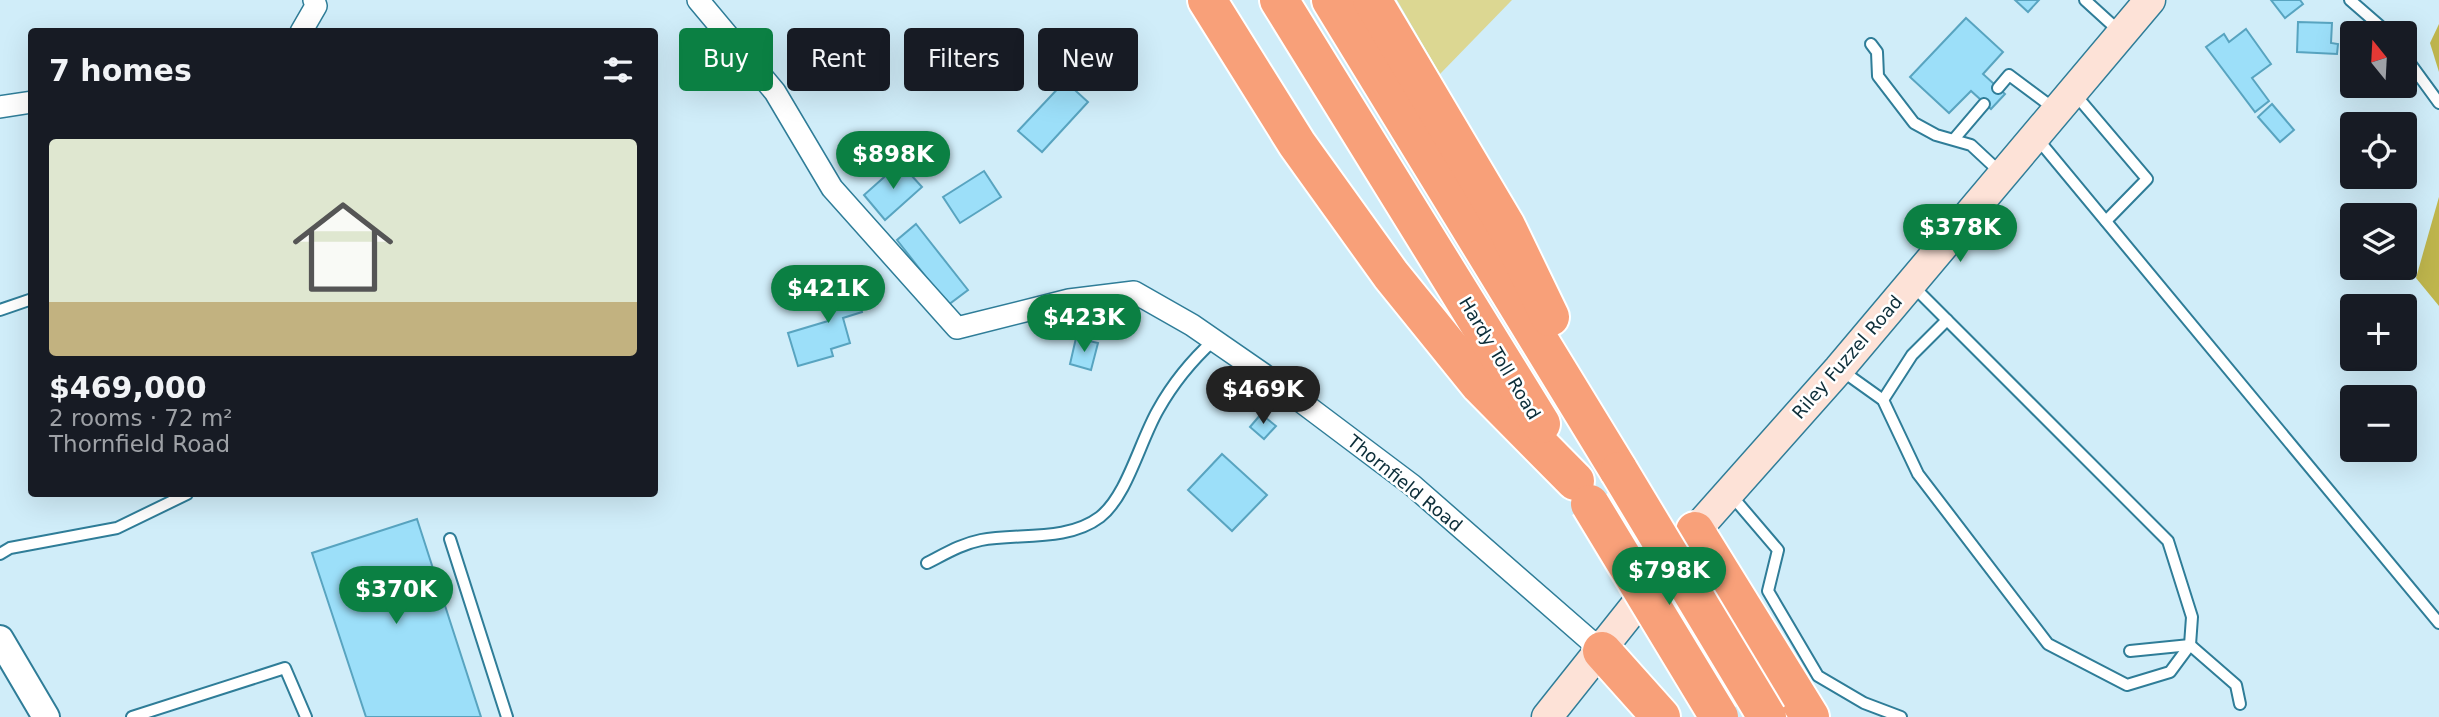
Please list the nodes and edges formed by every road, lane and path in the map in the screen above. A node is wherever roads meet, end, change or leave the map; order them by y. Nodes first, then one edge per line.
1 (698, 0) edge
2 (1207, 0) edge
3 (1279, 0) edge
4 (1331, 0) edge
5 (1372, 0) edge
6 (2085, 0) edge
7 (2150, 0) edge
8 (2350, 0) edge
9 (315, 3) edge
10 (2374, 21) edge
11 (303, 28) edge
12 (2121, 33) junction
13 (1871, 44) dead end
14 (2417, 73) edge
15 (1998, 88) dead end
16 (2064, 100) junction
17 (28, 103) edge
18 (2439, 103) edge
19 (1984, 104) dead end
20 (0, 107) edge
21 (2034, 135) junction
22 (1955, 138) junction
23 (2002, 174) junction
24 (2106, 221) junction
25 (1910, 283) junction
26 (28, 300) edge
27 (0, 310) edge
28 (1947, 320) junction
29 (1214, 340) junction
30 (1839, 369) junction
31 (1883, 400) junction
32 (1593, 430) junction
33 (1583, 492) junction
34 (1729, 492) junction
35 (181, 497) edge
36 (1695, 531) junction
37 (450, 539) dead end
38 (0, 554) edge
39 (927, 563) dead end
40 (2439, 623) edge
41 (0, 639) edge
42 (2190, 645) junction
43 (1602, 651) junction
44 (2130, 652) dead end
45 (2240, 704) dead end
46 (46, 717) edge
47 (132, 717) edge
48 (306, 717) edge
49 (507, 717) edge
50 (1547, 717) edge
51 (1661, 717) edge
52 (1719, 717) edge
53 (1767, 717) edge
54 (1810, 717) edge
55 (1901, 717) edge

1 - 29 street, Thornfield Road
2 - 33 highway
3 - 33 highway, Hardy Toll Road
4 - 32 highway
5 - 32 highway
6 - 12 lane
7 - 12 main road, Riley Fuzzel Road
8 - 10 lane
9 - 11 street
12 - 16 main road, Riley Fuzzel Road
13 - 22 lane
14 - 18 lane
15 - 16 lane
16 - 21 main road, Riley Fuzzel Road
16 - 24 lane
17 - 20 street
19 - 22 lane
21 - 23 main road, Riley Fuzzel Road
21 - 24 lane
22 - 23 lane
23 - 25 main road, Riley Fuzzel Road
24 - 40 lane
25 - 28 lane
25 - 30 main road, Riley Fuzzel Road
26 - 27 lane
28 - 31 lane
28 - 42 lane
29 - 39 lane
29 - 43 street, Thornfield Road
30 - 31 lane
30 - 34 main road, Riley Fuzzel Road
31 - 42 lane
32 - 53 highway, bridge
33 - 52 highway, Hardy Toll Road, bridge
34 - 36 main road, Riley Fuzzel Road
34 - 55 lane
35 - 38 lane
36 - 43 main road, Riley Fuzzel Road
36 - 54 highway
37 - 49 lane
41 - 46 street
42 - 44 lane
42 - 45 lane
43 - 50 main road, Riley Fuzzel Road
43 - 51 highway
47 - 48 lane

